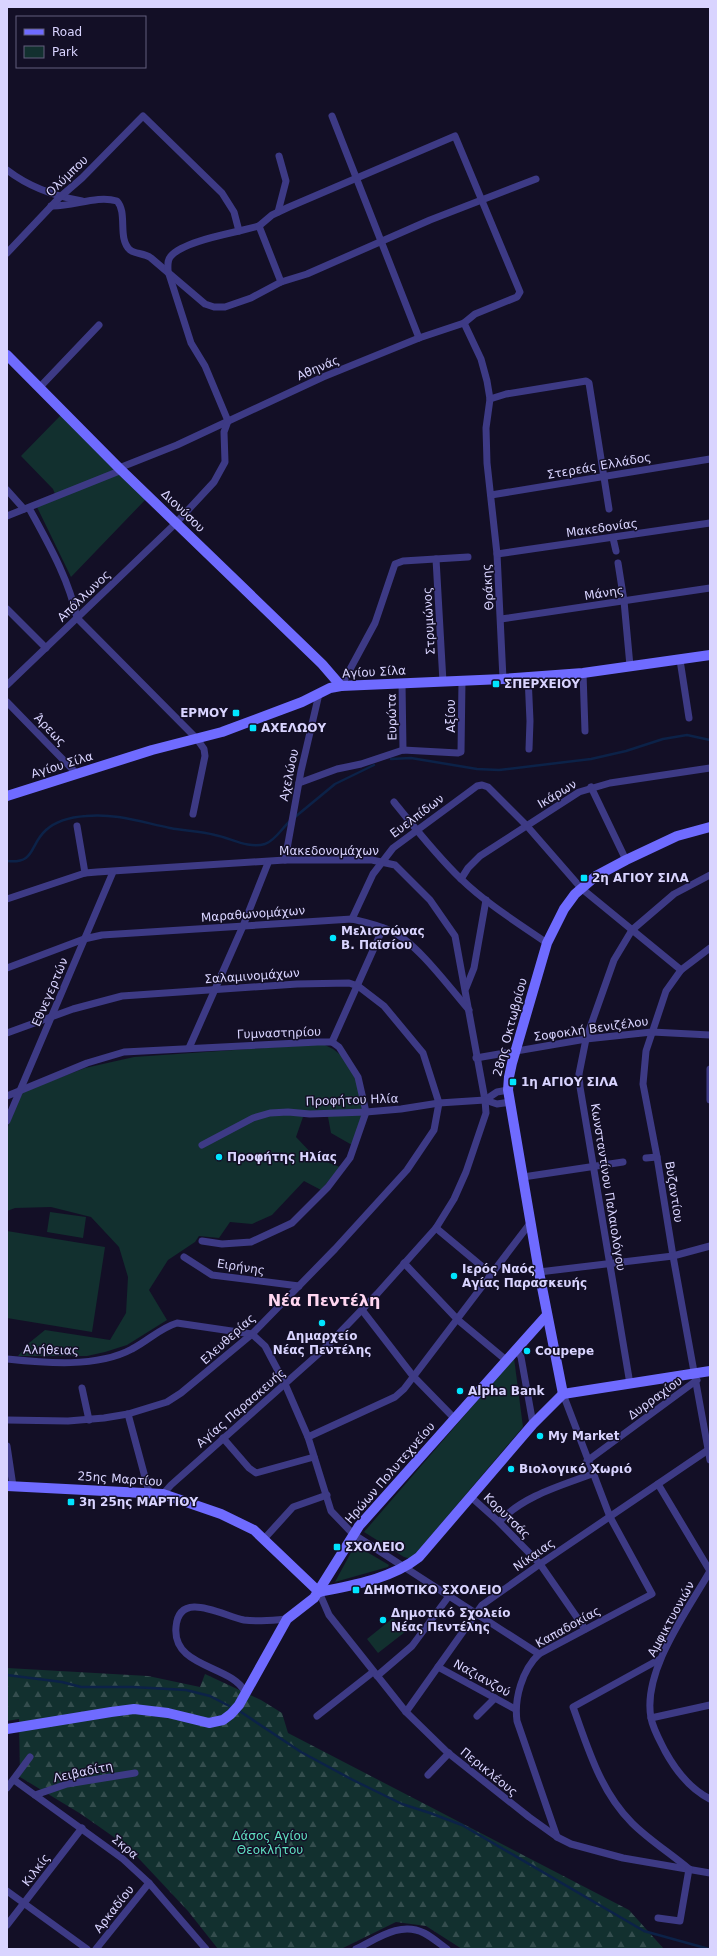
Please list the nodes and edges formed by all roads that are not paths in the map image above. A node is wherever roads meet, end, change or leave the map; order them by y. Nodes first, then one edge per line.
1 (332, 116) dead end
2 (278, 156) dead end
3 (7, 170) edge
4 (357, 178) junction
5 (536, 179) dead end
6 (60, 197) junction
7 (482, 200) junction
8 (84, 202) junction
9 (51, 206) junction
10 (278, 212) junction
11 (259, 226) junction
12 (239, 231) junction
13 (381, 240) junction
14 (7, 254) edge
15 (168, 271) junction
16 (281, 282) junction
17 (464, 323) junction
18 (99, 325) dead end
19 (420, 338) junction
20 (7, 355) edge
21 (39, 388) junction
22 (490, 399) junction
23 (228, 421) junction
24 (710, 460) edge
25 (120, 469) junction
26 (604, 476) junction
27 (7, 490) edge
28 (491, 495) junction
29 (27, 508) junction
30 (609, 509) dead end
31 (7, 516) edge
32 (176, 522) junction
33 (710, 523) edge
34 (613, 538) junction
35 (616, 550) dead end
36 (496, 554) junction
37 (468, 557) dead end
38 (436, 559) junction
39 (618, 563) dead end
40 (710, 588) edge
41 (624, 601) junction
42 (7, 609) edge
43 (77, 618) junction
44 (501, 620) junction
45 (46, 648) junction
46 (710, 654) edge
47 (680, 660) junction
48 (630, 666) junction
49 (582, 673) junction
50 (528, 676) junction
51 (503, 679) junction
52 (462, 681) junction
53 (443, 682) junction
54 (402, 683) junction
55 (7, 684) edge
56 (341, 686) junction
57 (318, 694) junction
58 (7, 702) edge
59 (689, 718) dead end
60 (585, 731) dead end
61 (197, 739) junction
62 (529, 748) dead end
63 (403, 750) junction
64 (710, 768) edge
65 (77, 774) junction
66 (299, 782) junction
67 (591, 787) junction
68 (7, 796) edge
69 (394, 802) dead end
70 (193, 814) dead end
71 (77, 826) dead end
72 (527, 826) junction
73 (710, 827) edge
74 (416, 829) junction
75 (285, 860) junction
76 (626, 860) junction
77 (381, 862) junction
78 (268, 863) junction
79 (113, 872) junction
80 (85, 873) junction
81 (710, 875) edge
82 (461, 879) junction
83 (582, 888) junction
84 (7, 899) edge
85 (486, 900) junction
86 (352, 919) junction
87 (243, 926) junction
88 (383, 928) junction
89 (632, 930) junction
90 (84, 939) junction
91 (547, 943) junction
92 (710, 948) edge
93 (7, 968) edge
94 (681, 970) junction
95 (358, 986) junction
96 (466, 988) junction
97 (215, 990) junction
98 (470, 1011) junction
99 (50, 1018) junction
100 (652, 1032) junction
101 (7, 1033) edge
102 (710, 1035) edge
103 (586, 1039) junction
104 (332, 1042) junction
105 (189, 1048) junction
106 (515, 1052) junction
107 (476, 1058) junction
108 (710, 1069) edge
109 (508, 1090) junction
110 (19, 1091) junction
111 (7, 1096) edge
112 (485, 1100) junction
113 (710, 1100) edge
114 (511, 1102) junction
115 (439, 1103) junction
116 (366, 1112) junction
117 (7, 1121) edge
118 (202, 1145) dead end
119 (658, 1157) junction
120 (646, 1158) dead end
121 (623, 1162) dead end
122 (593, 1167) junction
123 (523, 1177) junction
124 (531, 1222) junction
125 (436, 1228) junction
126 (202, 1241) dead end
127 (710, 1246) edge
128 (673, 1256) junction
129 (184, 1257) dead end
130 (404, 1264) junction
131 (609, 1264) junction
132 (539, 1272) junction
133 (491, 1274) junction
134 (299, 1286) junction
135 (362, 1310) junction
136 (547, 1315) junction
137 (458, 1320) junction
138 (532, 1332) junction
139 (252, 1334) junction
140 (552, 1339) junction
141 (516, 1349) junction
142 (7, 1359) edge
143 (506, 1360) junction
144 (710, 1371) edge
145 (413, 1376) junction
146 (696, 1377) junction
147 (285, 1384) junction
148 (630, 1384) junction
149 (82, 1388) dead end
150 (563, 1394) junction
151 (128, 1414) junction
152 (454, 1418) junction
153 (7, 1420) edge
154 (89, 1420) junction
155 (533, 1424) junction
156 (708, 1436) edge
157 (308, 1437) junction
158 (223, 1438) junction
159 (7, 1446) edge
160 (708, 1450) junction
161 (314, 1457) junction
162 (710, 1460) edge
163 (587, 1461) junction
164 (592, 1474) junction
165 (658, 1484) junction
166 (10, 1486) edge
167 (149, 1492) junction
168 (163, 1494) junction
169 (326, 1495) junction
170 (471, 1496) junction
171 (610, 1517) junction
172 (499, 1522) junction
173 (353, 1534) junction
174 (264, 1539) junction
175 (540, 1564) junction
176 (406, 1567) junction
177 (710, 1571) edge
178 (319, 1592) junction
179 (449, 1596) junction
180 (477, 1613) junction
181 (287, 1619) junction
182 (585, 1629) junction
183 (539, 1654) junction
184 (660, 1659) junction
185 (438, 1667) junction
186 (375, 1674) junction
187 (245, 1692) junction
188 (495, 1698) junction
189 (710, 1705) edge
190 (515, 1709) junction
191 (406, 1712) junction
192 (317, 1716) dead end
193 (477, 1716) dead end
194 (651, 1718) junction
195 (7, 1729) edge
196 (449, 1753) junction
197 (30, 1757) dead end
198 (135, 1773) dead end
199 (428, 1775) dead end
200 (14, 1780) junction
201 (7, 1788) edge
202 (35, 1795) junction
203 (710, 1799) edge
204 (82, 1828) junction
205 (557, 1837) junction
206 (689, 1869) junction
207 (710, 1873) edge
208 (149, 1883) junction
209 (7, 1892) edge
210 (24, 1904) junction
211 (658, 1918) dead end
212 (7, 1925) edge
213 (87, 1949) edge
214 (96, 1949) edge
215 (206, 1949) edge
216 (356, 1949) edge
217 (447, 1949) edge

1 - 4 street
2 - 10 street
3 - 6 street
4 - 7 street
4 - 10 street
4 - 13 street
5 - 7 street
6 - 8 street
6 - 9 street, Ολύμπου
6 - 12 street, Ολύμπου
7 - 13 street
7 - 17 street, Αθηνάς
8 - 9 street
8 - 15 street
9 - 14 street, Ολύμπου
10 - 11 street
11 - 12 street
11 - 16 street
12 - 15 street
13 - 16 street
13 - 19 street
15 - 16 street
15 - 23 street
17 - 19 street, Αθηνάς
17 - 22 street, Θράκης
18 - 21 street
19 - 23 street, Αθηνάς
20 - 21 main road, Διονύσου
21 - 25 main road, Διονύσου
22 - 26 street
22 - 28 street, Θράκης
23 - 25 street, Αθηνάς
23 - 32 street, Απόλλωνος
24 - 26 street, Στερεάς Ελλάδος
25 - 29 street, Αθηνάς
25 - 32 main road, Διονύσου
26 - 28 street, Στερεάς Ελλάδος
26 - 30 street
27 - 29 street
28 - 36 street, Θράκης
29 - 31 street, Αθηνάς
29 - 43 street
32 - 43 street, Απόλλωνος
32 - 56 main road, Διονύσου
33 - 34 street, Μακεδονίας
34 - 35 street
34 - 36 street, Μακεδονίας
36 - 44 street, Θράκης
37 - 38 street
38 - 53 street, Στρυμώνος
38 - 56 street
39 - 41 street
40 - 41 street, Μάνης
41 - 44 street, Μάνης
41 - 48 street
42 - 45 street
43 - 45 street, Απόλλωνος
43 - 61 street
44 - 51 street, Θράκης
45 - 55 street, Απόλλωνος
46 - 47 main road, Αγίου Σίλα
47 - 48 main road, Αγίου Σίλα
47 - 59 street
48 - 49 main road, Αγίου Σίλα
49 - 50 main road, Αγίου Σίλα
49 - 60 street
50 - 51 main road, Αγίου Σίλα
50 - 62 street
51 - 52 main road, Αγίου Σίλα
52 - 53 main road, Αγίου Σίλα
52 - 63 street, Αξίου
53 - 54 main road, Αγίου Σίλα
54 - 56 main road, Αγίου Σίλα
54 - 63 street, Ευρώτα
56 - 57 main road, Αγίου Σίλα
57 - 61 main road, Αγίου Σίλα
57 - 66 street, Αχελώου
58 - 65 street, Άρεως
61 - 65 main road, Αγίου Σίλα
61 - 70 street
63 - 66 street
64 - 67 street, Ικάρων
65 - 68 main road, Αγίου Σίλα
66 - 75 street, Αχελώου
67 - 72 street, Ικάρων
67 - 76 street
69 - 74 street
71 - 80 street
72 - 74 street, Ευελπίδων
72 - 82 street, Ικάρων
72 - 83 street, Ευελπίδων
73 - 76 main road, 28ης Οκτωβρίου
74 - 77 street, Ευελπίδων
74 - 82 street
75 - 77 street, Μακεδονομάχων
75 - 78 street, Μακεδονομάχων
76 - 83 main road, 28ης Οκτωβρίου
77 - 86 street, Ευελπίδων
77 - 96 street, Μακεδονομάχων
78 - 79 street, Μακεδονομάχων
78 - 87 street
79 - 80 street, Μακεδονομάχων
79 - 90 street, Εθνεγερτών
80 - 84 street, Μακεδονομάχων
81 - 89 street, Κωνσταντίνου Παλαιολόγου
82 - 85 street
83 - 89 street, Ευελπίδων
83 - 91 main road, 28ης Οκτωβρίου
85 - 91 street
85 - 96 street
86 - 87 street, Μαραθωνομάχων
86 - 88 street, Μαραθωνομάχων
87 - 90 street, Μαραθωνομάχων
87 - 97 street
88 - 95 street
88 - 98 street, Μαραθωνομάχων
89 - 94 street, Ευελπίδων
89 - 103 street, Κωνσταντίνου Παλαιολόγου
90 - 93 street, Μαραθωνομάχων
90 - 99 street, Εθνεγερτών
91 - 106 main road, 28ης Οκτωβρίου
92 - 94 street, Βυζαντίου
94 - 100 street, Βυζαντίου
95 - 97 street, Σαλαμινομάχων
95 - 104 street
95 - 115 street, Σαλαμινομάχων
96 - 98 street, Μακεδονομάχων
97 - 99 street, Σαλαμινομάχων
97 - 105 street
98 - 107 street, Μακεδονομάχων
99 - 101 street, Σαλαμινομάχων
99 - 110 street, Εθνεγερτών
100 - 102 street, Σοφοκλή Βενιζέλου
100 - 103 street, Σοφοκλή Βενιζέλου
100 - 119 street, Βυζαντίου
103 - 106 street, Σοφοκλή Βενιζέλου
103 - 122 street, Κωνσταντίνου Παλαιολόγου
104 - 105 street, Γυμναστηρίου
104 - 116 street, Γυμναστηρίου
105 - 110 street, Γυμναστηρίου
106 - 107 street, Σοφοκλή Βενιζέλου
106 - 109 main road, 28ης Οκτωβρίου
107 - 112 street, Μακεδονομάχων
108 - 113 street
109 - 112 street, Προφήτου Ηλία
109 - 114 main road, 28ης Οκτωβρίου
110 - 111 street, Γυμναστηρίου
110 - 117 street, Εθνεγερτών
112 - 114 street, Προφήτου Ηλία
112 - 115 street, Προφήτου Ηλία
112 - 125 street, Αγίας Παρασκευής
114 - 123 main road, 28ης Οκτωβρίου
115 - 116 street, Προφήτου Ηλία
115 - 134 street, Ελευθερίας
116 - 118 street, Προφήτου Ηλία
116 - 126 street
119 - 120 street
119 - 128 street, Βυζαντίου
121 - 122 street
122 - 123 street
122 - 131 street, Κωνσταντίνου Παλαιολόγου
123 - 124 main road, 28ης Οκτωβρίου
124 - 132 main road, 28ης Οκτωβρίου
124 - 133 street
125 - 130 street, Αγίας Παρασκευής
125 - 133 street
127 - 128 street
128 - 131 street
128 - 146 street, Βυζαντίου
129 - 134 street, Ειρήνης
130 - 135 street, Αγίας Παρασκευής
130 - 137 street
131 - 132 street
131 - 148 street, Κωνσταντίνου Παλαιολόγου
132 - 136 main road, 28ης Οκτωβρίου
133 - 137 street
134 - 139 street, Ελευθερίας
135 - 145 street
135 - 147 street, Αγίας Παρασκευής
136 - 138 main road, Ηρώων Πολυτεχνείου
136 - 140 main road, 28ης Οκτωβρίου
137 - 143 street
137 - 145 street
138 - 140 main road
138 - 141 main road, Ηρώων Πολυτεχνείου
139 - 142 street, Αλήθειας
139 - 147 street
139 - 151 street, Ελευθερίας
140 - 150 main road, 28ης Οκτωβρίου
141 - 143 main road, Ηρώων Πολυτεχνείου
141 - 155 street
143 - 152 main road, Ηρώων Πολυτεχνείου
144 - 146 main road
145 - 152 street
145 - 157 street
146 - 148 main road
146 - 156 street, Βυζαντίου
146 - 163 street, Δυρραχίου
147 - 157 street
147 - 158 street, Αγίας Παρασκευής
148 - 150 main road
149 - 154 street
150 - 155 main road
150 - 163 street
151 - 154 street, Ελευθερίας
151 - 167 street
152 - 173 main road, Ηρώων Πολυτεχνείου
153 - 154 street, Ελευθερίας
155 - 170 main road
156 - 160 street, Βυζαντίου
157 - 161 street
158 - 161 street
158 - 168 street, Αγίας Παρασκευής
159 - 166 street
160 - 162 street, Βυζαντίου
160 - 165 street, Νίκαιας
161 - 169 street
163 - 164 street
164 - 171 street
164 - 172 street
165 - 171 street, Νίκαιας
165 - 177 street
166 - 167 main road, 25ης Μαρτίου
167 - 168 main road, 25ης Μαρτίου
168 - 174 main road, 25ης Μαρτίου
169 - 173 street
169 - 174 street
170 - 172 street, Κορυτσάς
170 - 176 main road
171 - 175 street, Νίκαιας
171 - 182 street, Καπαδοκίας
172 - 175 street, Κορυτσάς
173 - 176 street
173 - 178 main road, Ηρώων Πολυτεχνείου
174 - 178 main road, 25ης Μαρτίου
175 - 180 street, Νίκαιας
175 - 182 street, Κορυτσάς
176 - 178 main road
176 - 179 street
177 - 184 street, Αμφικτυονιών
178 - 181 main road
178 - 186 street, Περικλέους
179 - 180 street
179 - 186 street
180 - 183 street
180 - 185 street, Νίκαιας
181 - 187 main road
181 - 187 street
182 - 183 street, Καπαδοκίας
183 - 190 street, Καπαδοκίας
184 - 194 street, Αμφικτυονιών
184 - 206 street
185 - 188 street, Ναζιανζού
185 - 191 street, Νίκαιας
186 - 191 street, Περικλέους
186 - 192 street
187 - 195 main road
188 - 190 street, Ναζιανζού
188 - 193 street
189 - 194 street
190 - 205 street, Καπαδοκίας
191 - 196 street, Περικλέους
194 - 203 street, Αμφικτυονιών
196 - 199 street
196 - 205 street, Περικλέους
197 - 200 street
198 - 202 street, Λειβαδίτη
200 - 201 street
200 - 202 street, Σκρα
202 - 204 street, Σκρα
204 - 208 street, Σκρα
204 - 210 street, Κιλκίς
205 - 206 street, Περικλέους
206 - 207 street, Περικλέους
206 - 211 street
208 - 214 street, Αρκαδίου
208 - 215 street, Σκρα
209 - 210 street
210 - 212 street, Κιλκίς
210 - 213 street
216 - 217 street

